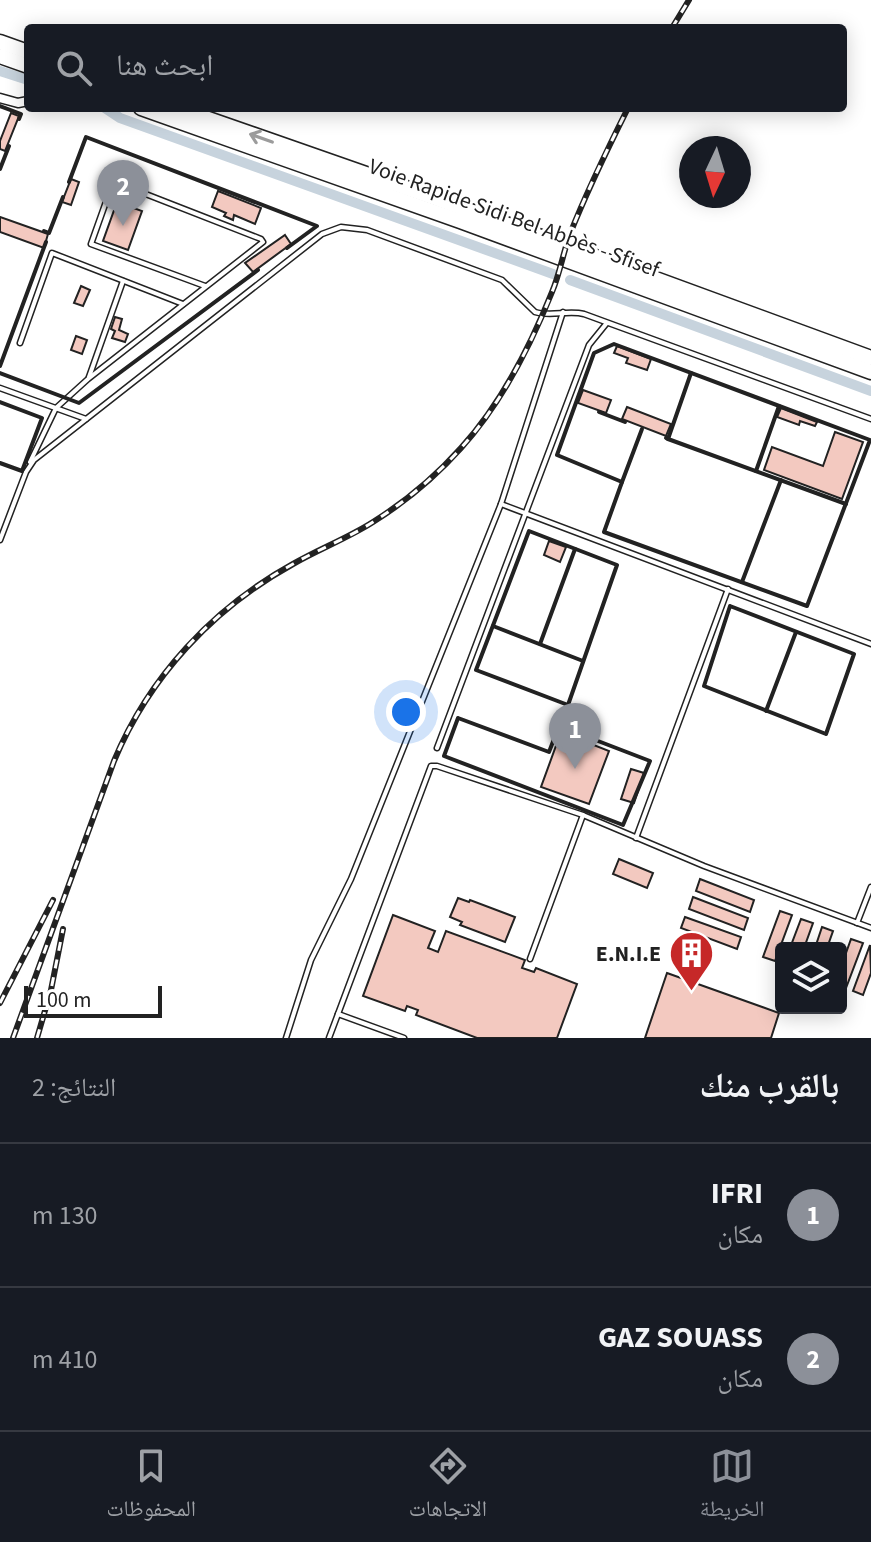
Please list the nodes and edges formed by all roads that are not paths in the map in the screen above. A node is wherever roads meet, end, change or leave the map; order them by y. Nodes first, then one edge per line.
1 (0, 42) edge
2 (24, 51) edge
3 (0, 56) edge
4 (24, 65) edge
5 (0, 98) edge
6 (24, 102) edge
7 (152, 112) edge
8 (188, 112) edge
9 (123, 281) junction
10 (205, 286) junction
11 (183, 304) junction
12 (563, 312) junction
13 (607, 323) junction
14 (20, 343) dead end
15 (871, 358) edge
16 (871, 372) edge
17 (88, 379) junction
18 (0, 388) edge
19 (56, 408) junction
20 (86, 419) junction
21 (871, 419) edge
22 (26, 472) junction
23 (501, 504) junction
24 (526, 513) junction
25 (0, 540) edge
26 (728, 589) junction
27 (871, 644) edge
28 (437, 748) dead end
29 (583, 815) junction
30 (636, 838) junction
31 (871, 887) edge
32 (857, 923) junction
33 (871, 928) edge
34 (530, 959) dead end
35 (338, 1014) junction
36 (286, 1038) edge
37 (329, 1038) edge
38 (404, 1038) edge

1 - 2 highway
3 - 4 highway
5 - 6 street
7 - 16 highway, Voie Rapide Sidi Bel Abbès - Sfisef
15 -> 8 highway, Voie Rapide Sidi Bel Abbès - Sfisef
9 - 11 lane
9 - 14 lane
9 - 17 lane
10 - 10 lane
10 - 11 lane
11 - 17 lane
12 - 13 lane
12 - 20 lane
12 - 23 lane
13 - 21 lane
13 - 24 lane
17 - 19 lane
18 - 19 lane
19 - 20 lane
19 - 22 lane
20 - 22 lane
22 - 25 lane
23 - 24 lane
23 - 36 lane
24 - 26 lane
24 - 28 lane
26 - 27 lane
26 - 30 lane
29 - 30 lane
29 - 34 lane
29 - 35 lane
30 - 32 lane
31 - 32 lane
32 - 33 lane
35 - 37 lane
35 - 38 lane

